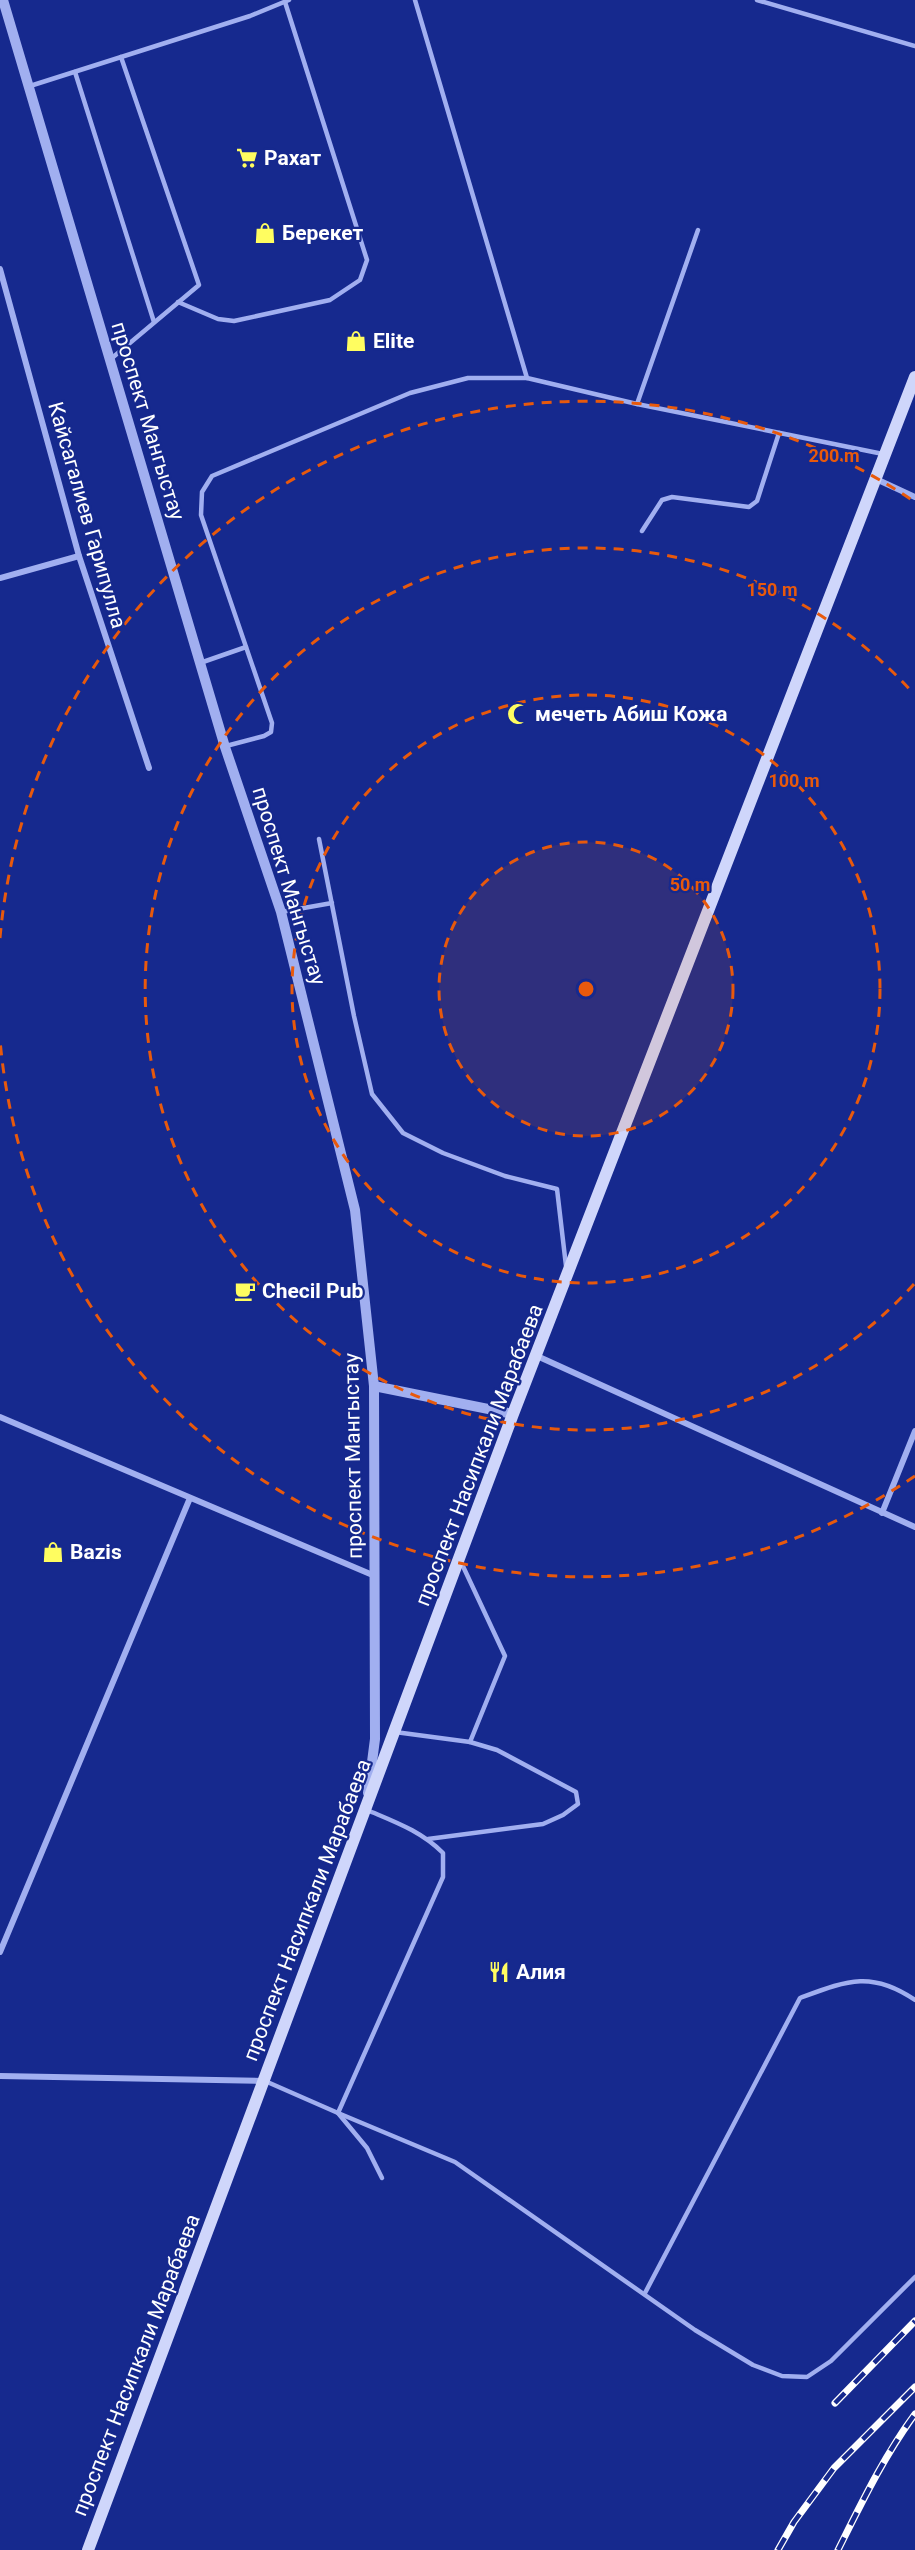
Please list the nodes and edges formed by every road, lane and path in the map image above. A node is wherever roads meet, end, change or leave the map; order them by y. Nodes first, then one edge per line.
1 (3, 0) edge
2 (415, 0) edge
3 (757, 0) edge
4 (287, 1) edge
5 (915, 46) edge
6 (121, 57) junction
7 (75, 72) junction
8 (29, 86) junction
9 (698, 230) dead end
10 (0, 269) edge
11 (178, 302) junction
12 (154, 322) junction
13 (109, 360) junction
14 (915, 377) edge
15 (527, 378) junction
16 (637, 404) junction
17 (779, 433) junction
18 (885, 455) junction
19 (876, 479) junction
20 (915, 497) edge
21 (642, 531) dead end
22 (79, 556) junction
23 (0, 578) edge
24 (246, 647) junction
25 (200, 663) junction
26 (225, 747) junction
27 (149, 768) dead end
28 (320, 839) dead end
29 (332, 903) junction
30 (281, 912) junction
31 (567, 1278) junction
32 (537, 1356) junction
33 (374, 1386) junction
34 (513, 1414) junction
35 (0, 1417) edge
36 (915, 1431) edge
37 (190, 1498) junction
38 (882, 1513) junction
39 (915, 1527) edge
40 (460, 1559) junction
41 (375, 1576) junction
42 (395, 1732) junction
43 (470, 1743) junction
44 (366, 1809) junction
45 (428, 1839) junction
46 (0, 1952) edge
47 (915, 2000) edge
48 (0, 2076) edge
49 (263, 2081) junction
50 (338, 2113) junction
51 (382, 2178) dead end
52 (915, 2277) edge
53 (645, 2293) junction
54 (87, 2550) edge

1 - 8 street, проспект Мангыстау
2 - 15 lane
3 - 5 lane
4 - 6 lane
4 - 11 lane
6 - 7 lane
6 - 11 lane
7 - 8 lane
7 - 12 lane
8 - 13 street, проспект Мангыстау
9 - 16 lane
10 - 22 street, Кайсагалиев Гарипулла
11 - 12 lane
12 - 13 lane
13 - 25 street, проспект Мангыстау
14 - 18 main road, проспект Насипкали Марабаева
15 - 16 lane
15 - 24 lane
16 - 17 lane
17 - 18 lane
17 - 21 lane
18 - 19 main road, проспект Насипкали Марабаева
19 - 20 street
19 - 31 main road, проспект Насипкали Марабаева
22 - 23 street
22 - 27 street, Кайсагалиев Гарипулла
24 - 25 lane
24 - 26 lane
25 - 26 street, проспект Мангыстау
26 - 30 street, проспект Мангыстау
28 - 29 lane
29 - 30 lane
29 - 31 lane
30 - 33 street, проспект Мангыстау
31 - 32 main road, проспект Насипкали Марабаева
32 - 34 main road, проспект Насипкали Марабаева
32 - 38 street
33 - 34 street
33 - 41 street, проспект Мангыстау
34 - 40 main road, проспект Насипкали Марабаева
35 - 37 street
36 - 38 street
37 - 41 street
37 - 46 street
38 - 39 street
40 - 42 main road, проспект Насипкали Марабаева
40 - 43 lane
41 - 44 street, проспект Мангыстау
42 - 43 lane
42 - 44 main road, проспект Насипкали Марабаева
43 - 45 lane
44 - 45 lane
44 - 49 main road, проспект Насипкали Марабаева
45 - 50 lane
47 - 53 lane
48 - 49 street
49 - 50 lane
49 - 54 main road, проспект Насипкали Марабаева
50 - 51 lane
50 - 53 lane
52 - 53 lane

